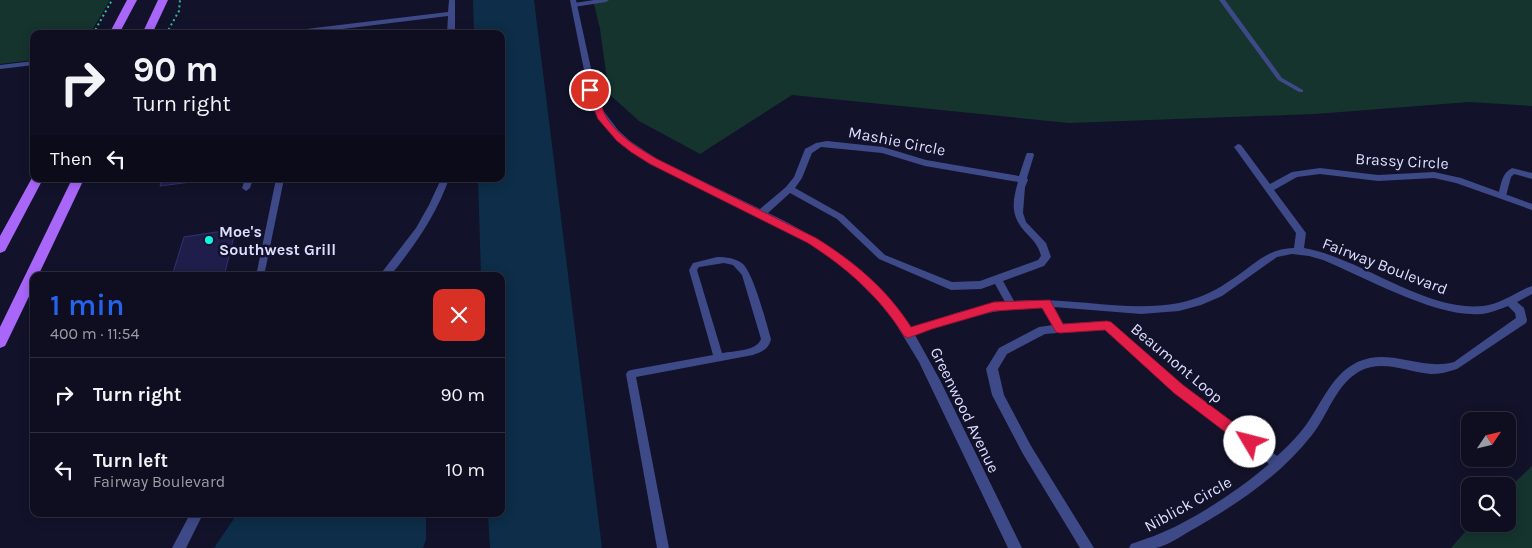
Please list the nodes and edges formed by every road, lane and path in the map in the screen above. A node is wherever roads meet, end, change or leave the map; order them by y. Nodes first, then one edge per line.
1 (112, 0) edge
2 (132, 0) edge
3 (163, 0) edge
4 (180, 0) edge
5 (452, 0) edge
6 (606, 0) edge
7 (1222, 0) edge
8 (574, 2) edge
9 (452, 14) junction
10 (95, 30) edge
11 (116, 30) edge
12 (149, 30) edge
13 (168, 30) edge
14 (326, 30) edge
15 (451, 30) edge
16 (30, 63) edge
17 (0, 67) edge
18 (1302, 91) dead end
19 (1238, 147) dead end
20 (1030, 155) dead end
21 (1532, 176) edge
22 (1024, 180) junction
23 (35, 182) edge
24 (77, 182) edge
25 (248, 182) edge
26 (279, 182) edge
27 (444, 182) edge
28 (246, 188) dead end
29 (789, 189) junction
30 (1269, 189) junction
31 (1502, 196) junction
32 (1532, 207) edge
33 (760, 214) junction
34 (0, 248) edge
35 (1299, 250) junction
36 (33, 272) edge
37 (261, 272) edge
38 (388, 272) edge
39 (30, 279) edge
40 (998, 280) junction
41 (1532, 290) edge
42 (1508, 300) junction
43 (1046, 303) junction
44 (1011, 304) junction
45 (1060, 329) junction
46 (908, 333) junction
47 (0, 342) edge
48 (718, 356) junction
49 (1278, 464) junction
50 (195, 517) edge
51 (179, 548) edge
52 (663, 548) edge
53 (1015, 548) edge
54 (1086, 548) edge
55 (1136, 548) edge

1 - 10 path
2 - 11 main road
3 - 12 main road
4 - 13 path
5 - 9 street
6 - 8 lane
7 - 18 lane
8 - 33 street, Greenwood Avenue
9 - 14 street
9 - 15 street
16 - 17 street
19 - 30 street
20 - 22 street
21 - 31 lane
22 - 29 street, Mashie Circle
22 - 40 street
23 - 34 main road
24 - 36 main road
25 - 28 lane
26 - 37 lane
27 - 38 street
29 - 33 street, Mashie Circle
29 - 40 street
30 - 31 street, Brassy Circle
30 - 35 street
31 - 32 street, Brassy Circle
33 - 46 street, Greenwood Avenue
35 - 42 street, Fairway Boulevard
35 - 43 street, Fairway Boulevard
39 - 47 main road
40 - 44 street
41 - 42 street
42 - 49 street, Niblick Circle
43 - 44 street, Fairway Boulevard
43 - 45 street
44 - 46 street, Fairway Boulevard
45 - 49 street, Beaumont Loop
45 - 54 street, Beaumont Loop
46 - 53 street, Greenwood Avenue
48 - 48 lane
48 - 52 lane
49 - 55 street, Niblick Circle
50 - 51 street

